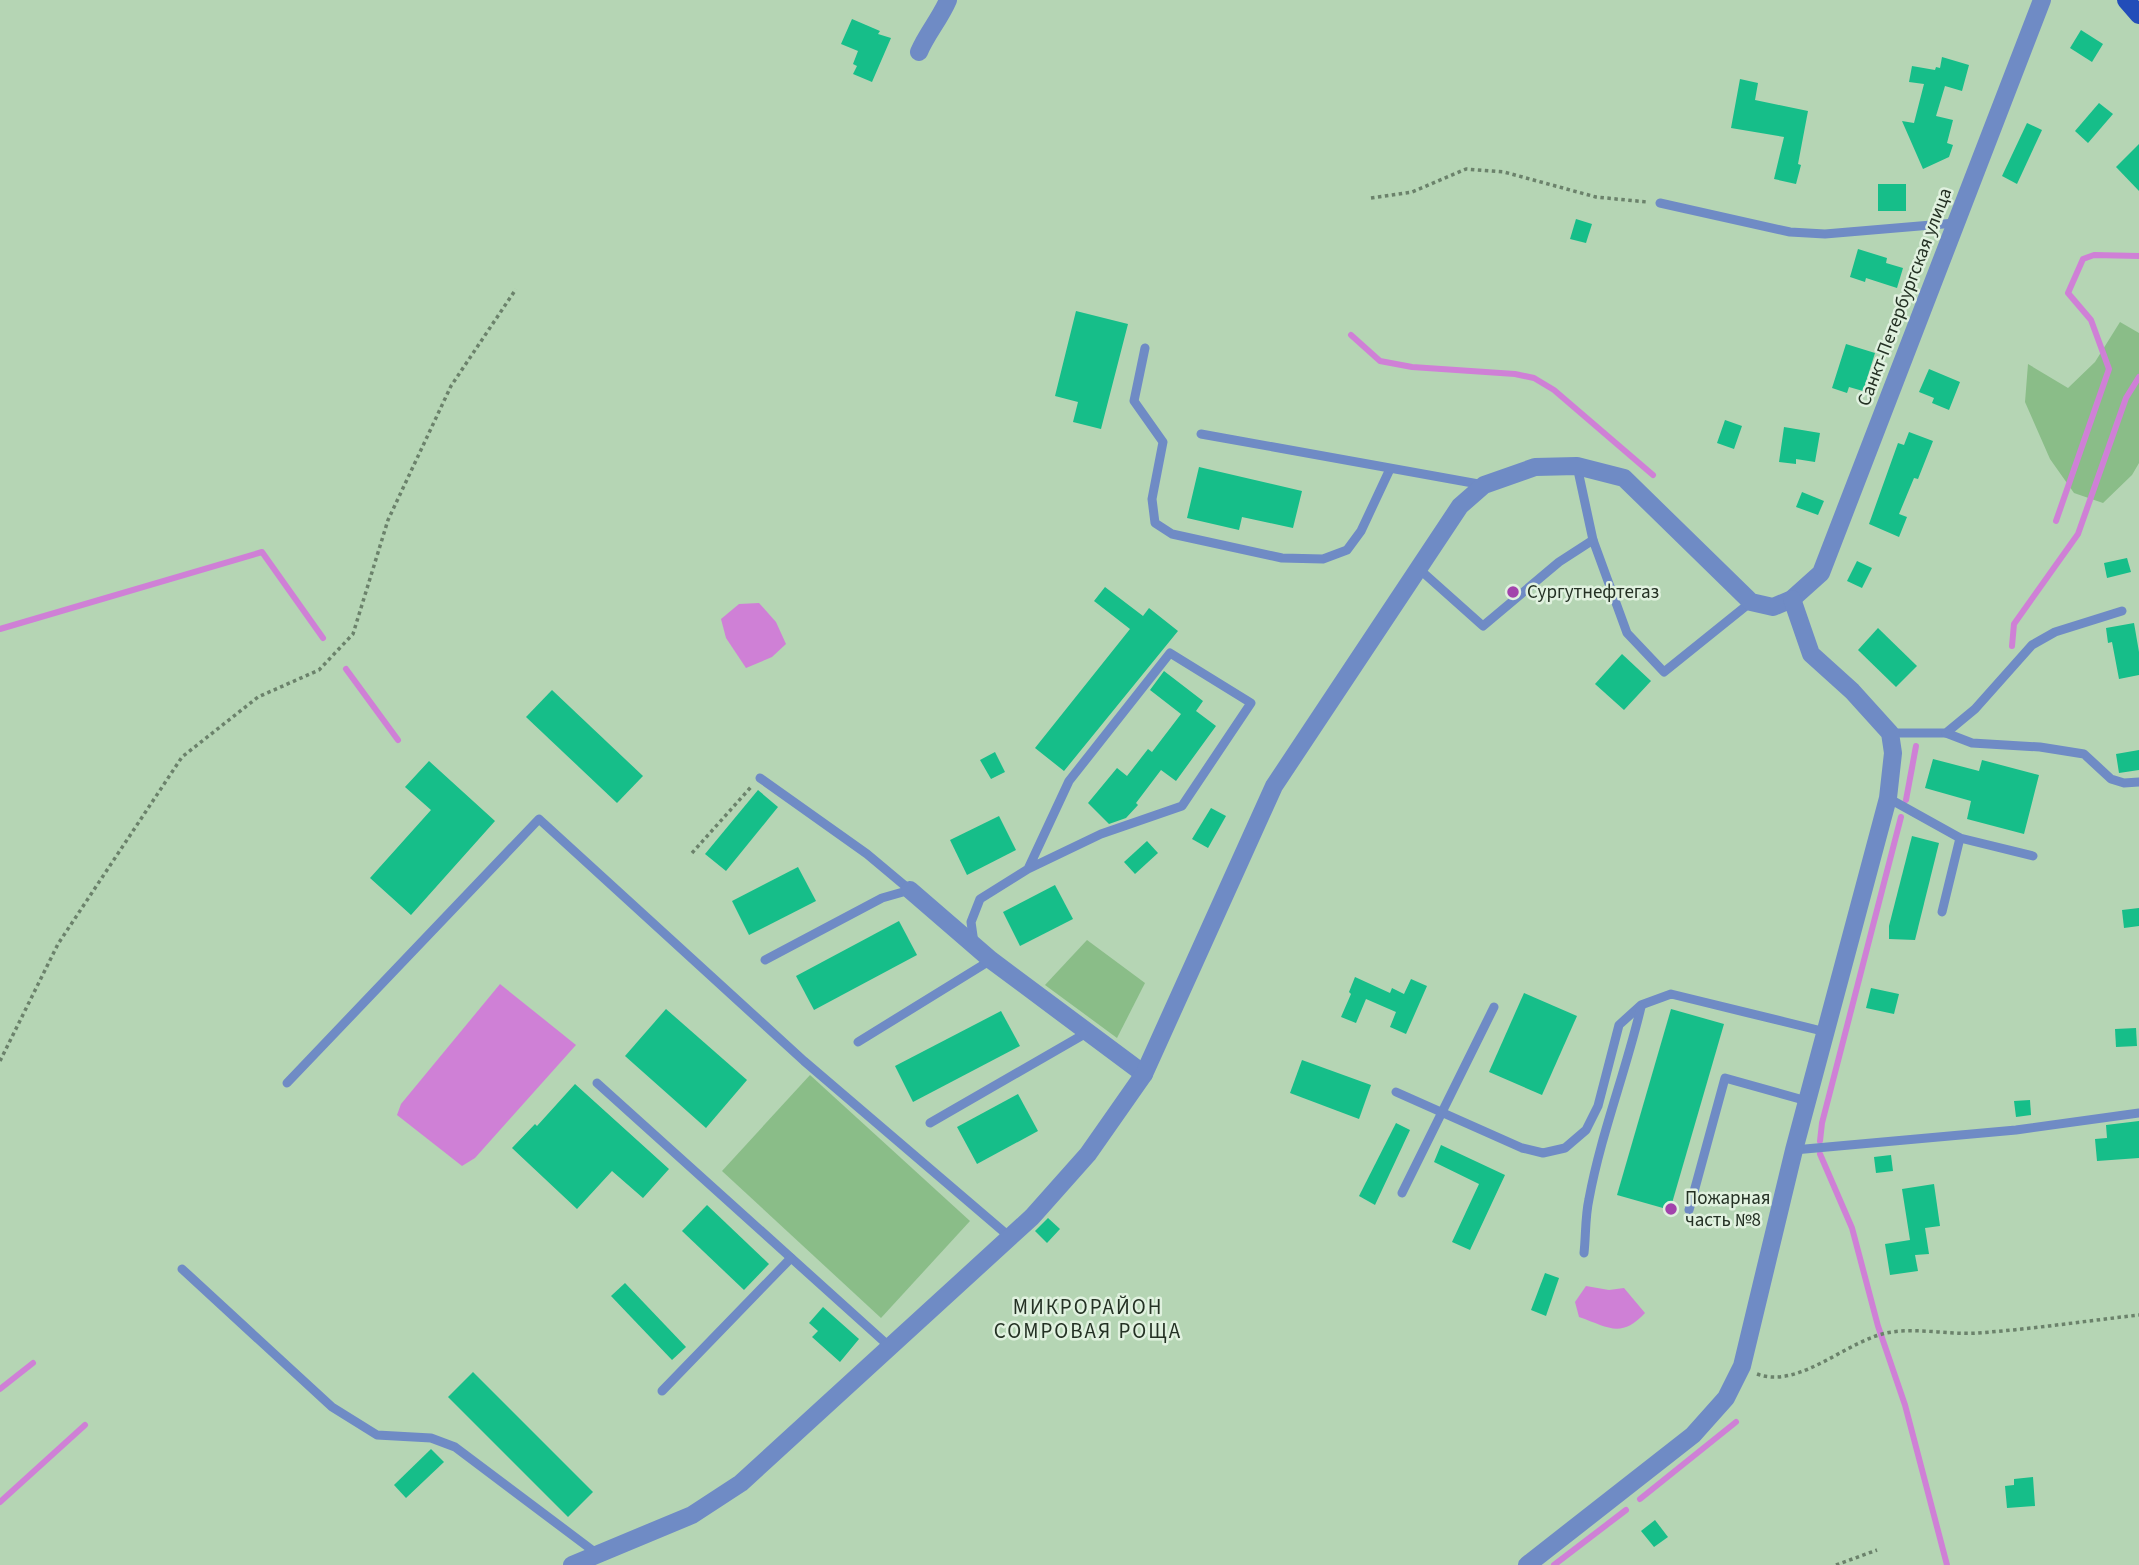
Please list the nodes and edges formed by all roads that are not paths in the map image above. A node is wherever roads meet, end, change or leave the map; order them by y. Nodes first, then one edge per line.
1 (948, 0) edge
2 (2042, 0) edge
3 (2126, 0) edge
4 (2139, 15) edge
5 (919, 52) dead end
6 (1660, 204) road end
7 (1957, 223) junction
8 (1144, 348) dead end
9 (1201, 434) dead end
10 (1577, 466) junction
11 (1390, 469) junction
12 (1484, 485) junction
13 (1593, 540) junction
14 (1418, 568) junction
15 (1792, 599) junction
16 (1751, 602) junction
17 (2122, 611) dead end
18 (1890, 733) junction
19 (1946, 733) junction
20 (760, 778) road end
21 (2139, 782) edge
22 (1888, 798) junction
23 (1960, 838) junction
24 (2033, 856) dead end
25 (1028, 869) junction
26 (910, 890) junction
27 (1942, 912) dead end
28 (974, 945) junction
29 (765, 960) dead end
30 (990, 960) junction
31 (1641, 1005) junction
32 (1494, 1007) dead end
33 (1088, 1032) junction
34 (1826, 1032) junction
35 (858, 1042) dead end
36 (1144, 1074) junction
37 (287, 1083) dead end
38 (597, 1083) dead end
39 (1396, 1092) dead end
40 (1808, 1101) junction
41 (1442, 1112) junction
42 (2139, 1114) edge
43 (930, 1123) dead end
44 (1794, 1150) junction
45 (1402, 1193) dead end
46 (1689, 1210) dead end
47 (1011, 1238) junction
48 (1584, 1253) dead end
49 (791, 1258) junction
50 (182, 1269) dead end
51 (890, 1347) junction
52 (662, 1391) dead end
53 (596, 1553) junction
54 (1536, 1562) edge
55 (572, 1565) edge

1 - 5 street
2 - 7 street, Санкт-Петербургская улица
3 - 4 main road
6 - 7 lane
7 - 15 street, Санкт-Петербургская улица
8 - 11 lane
9 - 11 lane
10 - 12 street
10 - 13 lane
10 - 16 street
11 - 12 lane
12 - 14 street
13 - 14 lane
13 - 16 lane
14 - 36 street
15 - 16 street
15 - 18 street
17 - 19 lane
18 - 19 lane
18 - 22 street
19 - 21 lane
20 - 26 lane
22 - 23 lane
22 - 34 street
23 - 24 lane
23 - 27 lane
25 - 25 lane
25 - 28 lane
26 - 28 street
26 - 29 lane
28 - 30 street
30 - 33 street
30 - 35 lane
31 - 34 lane
31 - 41 lane
31 - 48 lane
32 - 41 lane
33 - 36 street
33 - 43 lane
34 - 40 street
36 - 47 street
37 - 47 lane
38 - 49 lane
39 - 41 lane
40 - 44 street
40 - 46 lane
41 - 45 lane
42 - 44 lane
44 - 54 street
47 - 51 street
49 - 51 lane
49 - 52 lane
50 - 53 lane
51 - 53 street
53 - 55 street

